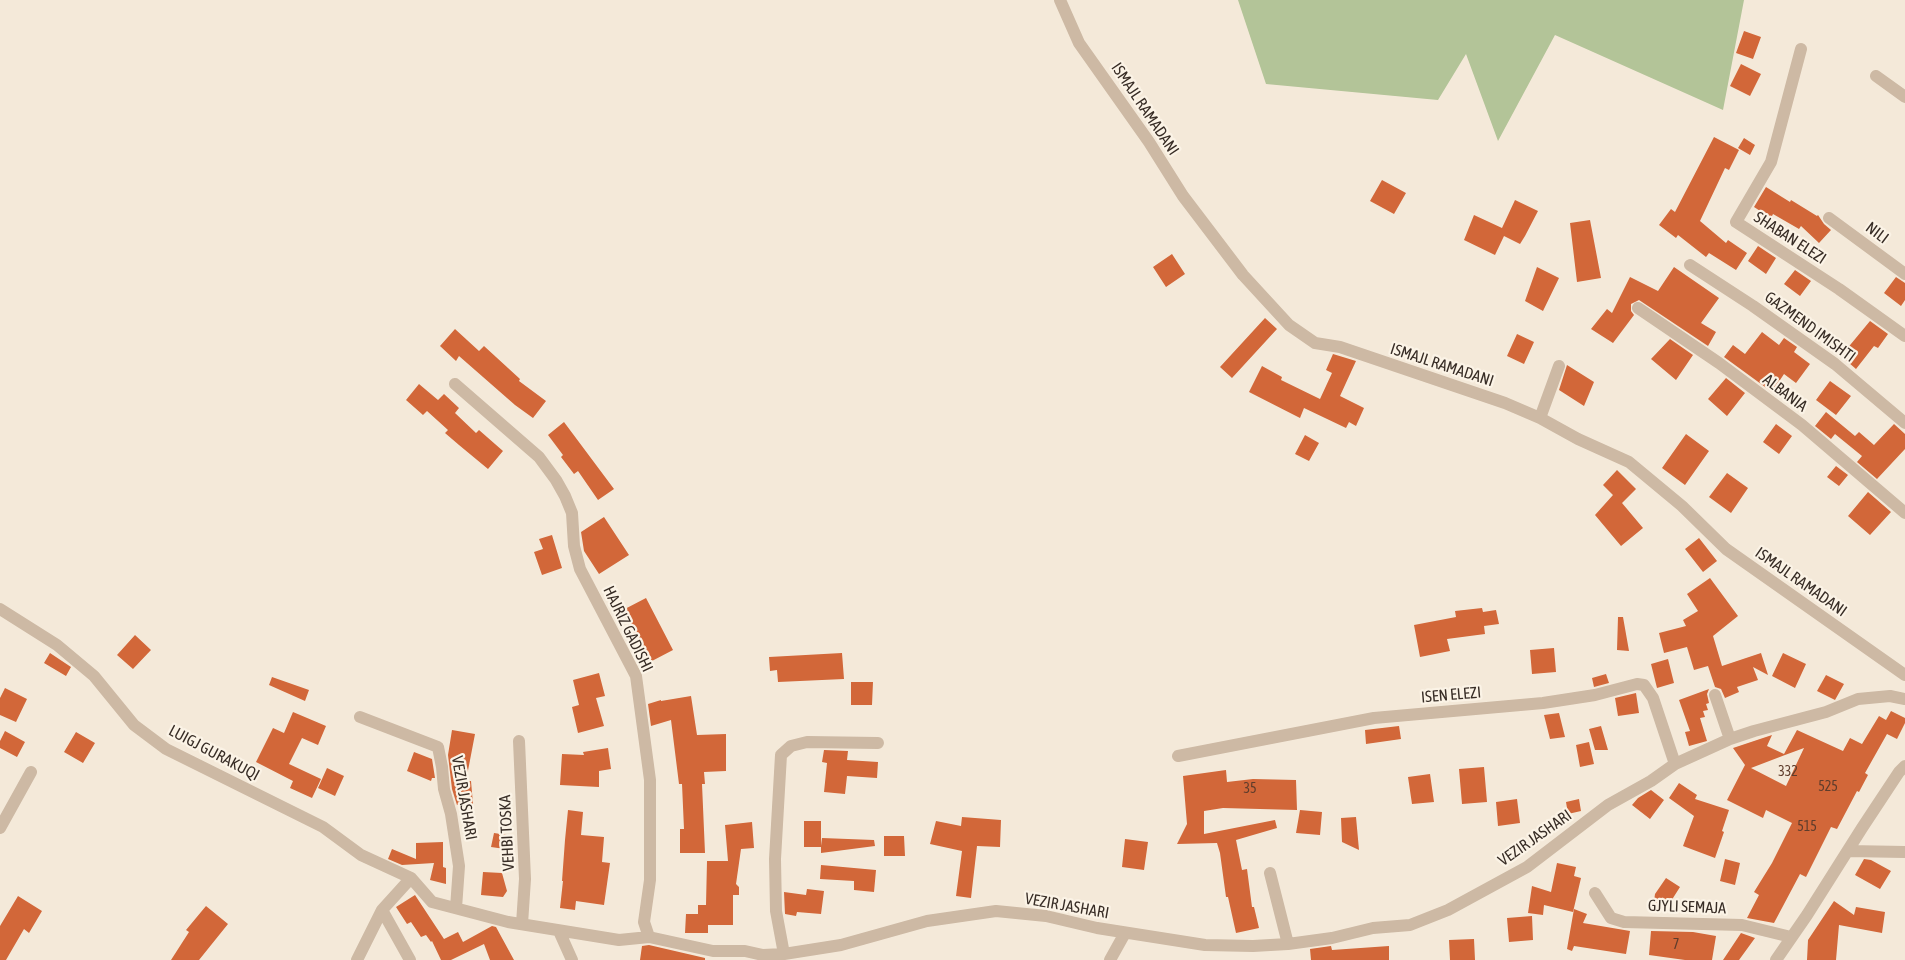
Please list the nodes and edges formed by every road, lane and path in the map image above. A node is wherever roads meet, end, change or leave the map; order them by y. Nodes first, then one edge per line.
1 (1060, 0) edge
2 (1801, 49) dead end
3 (1876, 76) dead end
4 (1905, 96) edge
5 (1829, 218) dead end
6 (1690, 265) dead end
7 (1905, 274) edge
8 (1638, 308) dead end
9 (1905, 336) edge
10 (1559, 366) dead end
11 (455, 384) dead end
12 (1540, 418) junction
13 (1905, 423) edge
14 (1905, 513) edge
15 (0, 609) edge
16 (1905, 675) edge
17 (1715, 695) dead end
18 (1905, 699) edge
19 (360, 717) dead end
20 (1730, 739) junction
21 (519, 741) dead end
22 (878, 743) dead end
23 (1178, 756) dead end
24 (1675, 764) junction
25 (1903, 771) edge
26 (31, 772) dead end
27 (0, 828) edge
28 (1848, 851) junction
29 (1905, 852) edge
30 (1270, 873) dead end
31 (411, 878) junction
32 (1595, 893) dead end
33 (456, 908) junction
34 (382, 910) junction
35 (522, 924) junction
36 (559, 931) junction
37 (1125, 933) junction
38 (649, 937) junction
39 (1791, 937) junction
40 (1288, 944) junction
41 (784, 954) junction
42 (356, 960) edge
43 (410, 960) edge
44 (572, 960) edge
45 (1110, 960) edge
46 (1776, 960) edge

1 - 12 street, ISMAJL RAMADANI
2 - 9 street, SHABAN ELEZI
3 - 4 street
5 - 7 street, NILI
6 - 13 street, GAZMEND IMISHTI
8 - 14 street, ALBANIA
10 - 12 street
11 - 38 street, HAJRIZ GADISHI
12 - 16 street, ISMAJL RAMADANI
15 - 31 street, LUIGJ GURAKUQI
17 - 20 street
18 - 20 street, VEZIR JASHARI
19 - 33 street, VEZIR JASHARI
20 - 24 street, VEZIR JASHARI
21 - 35 street, VEHBI TOSKA
22 - 41 street
23 - 24 street, ISEN ELEZI
24 - 40 street, VEZIR JASHARI
25 - 28 street
26 - 27 street
28 - 29 street
28 - 39 street
30 - 40 street
31 - 33 street, VEZIR JASHARI
31 - 34 street
32 - 39 street, GJYLI SEMAJA
33 - 35 street, VEZIR JASHARI
34 - 42 street
34 - 43 street
35 - 36 street, VEZIR JASHARI
36 - 38 street, VEZIR JASHARI
36 - 44 street
37 - 40 street, VEZIR JASHARI
37 - 41 street, VEZIR JASHARI
37 - 45 street
38 - 41 street, VEZIR JASHARI
39 - 46 street

